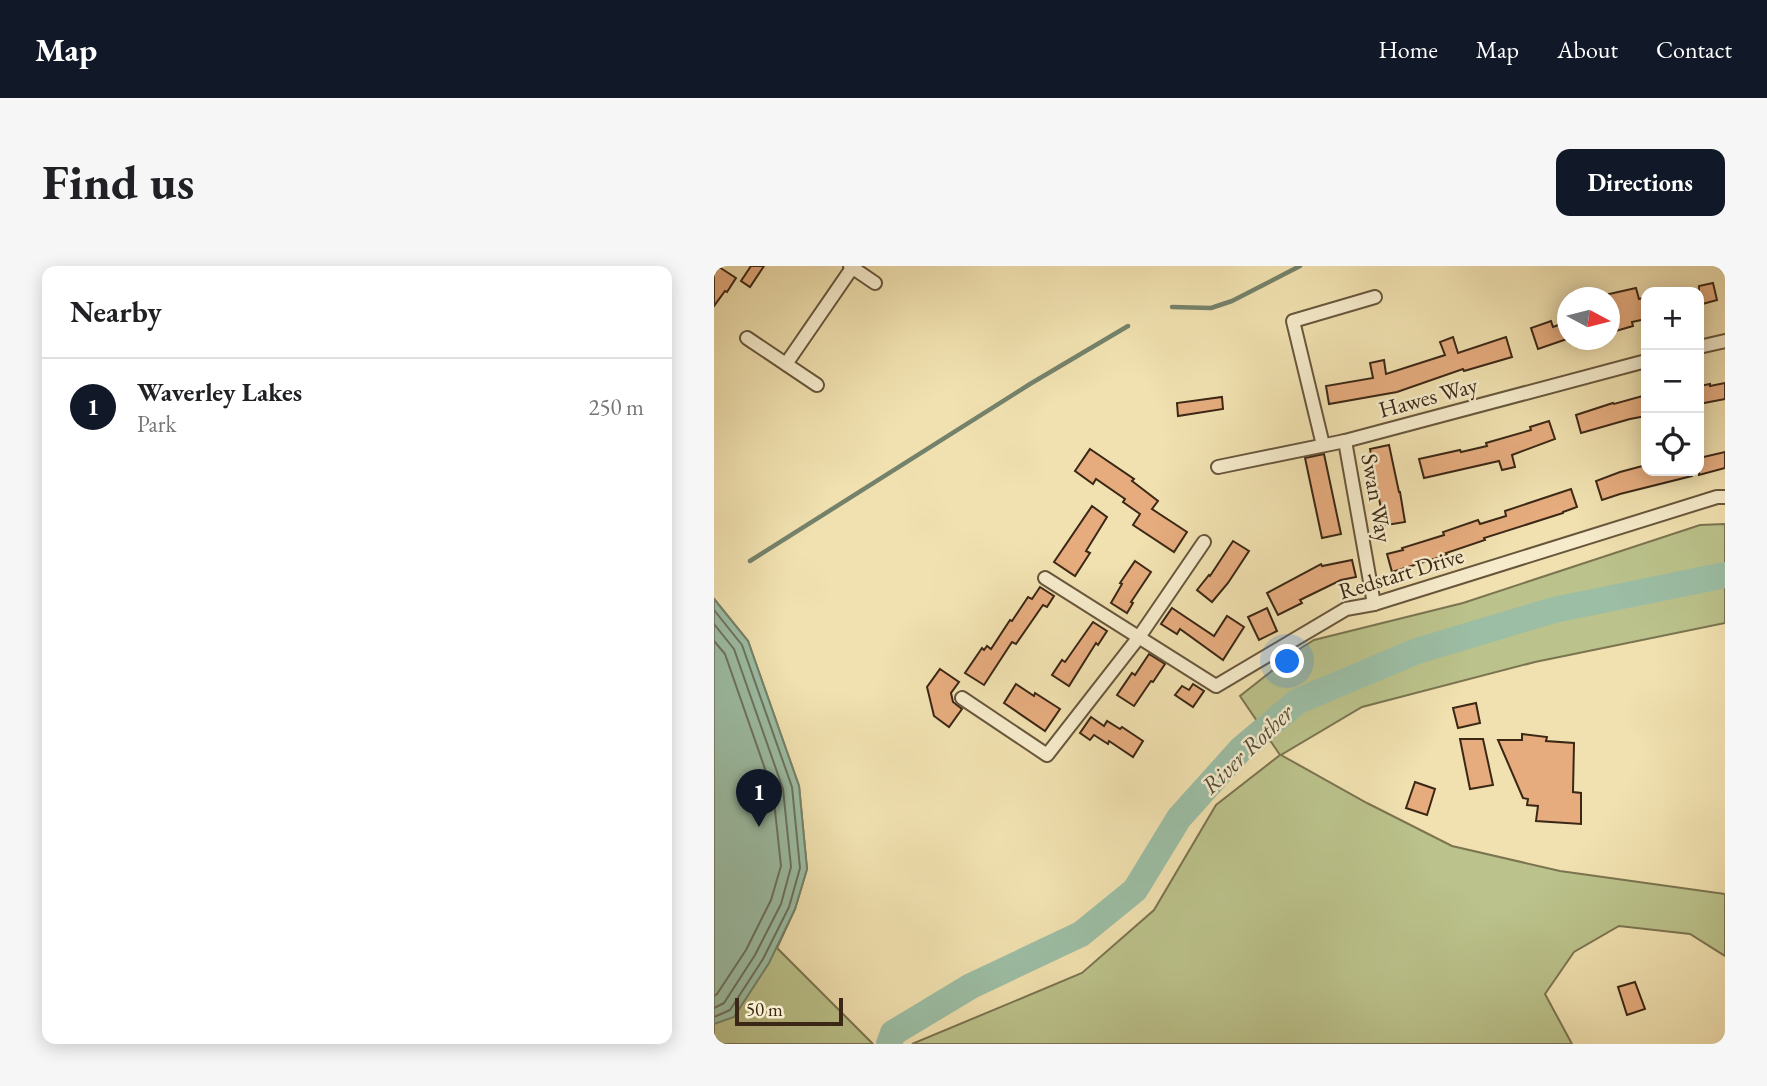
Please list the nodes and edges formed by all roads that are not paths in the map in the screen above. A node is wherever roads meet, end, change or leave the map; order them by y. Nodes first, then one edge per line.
1 (851, 267) edge
2 (875, 284) dead end
3 (1375, 297) dead end
4 (747, 338) dead end
5 (1725, 341) edge
6 (1704, 346) edge
7 (1641, 361) edge
8 (786, 364) junction
9 (817, 385) dead end
10 (1345, 441) junction
11 (1323, 445) junction
12 (1218, 467) dead end
13 (1725, 497) edge
14 (1204, 542) dead end
15 (1045, 578) dead end
16 (1374, 604) junction
17 (1139, 637) junction
18 (962, 698) dead end

1 - 2 street
1 - 8 street
3 - 11 street
4 - 8 street
5 - 6 street
7 - 10 street, Hawes Way
8 - 9 street
10 - 11 street, Hawes Way
10 - 16 street, Swan Way
11 - 12 street, Hawes Way
13 - 16 street, Redstart Drive
14 - 17 street
15 - 17 street, Redstart Drive
16 - 17 street, Redstart Drive
17 - 18 street

